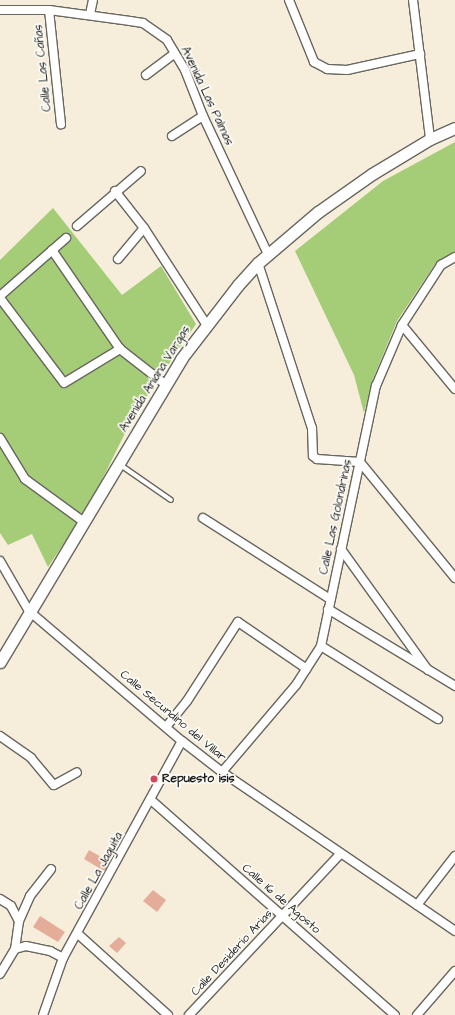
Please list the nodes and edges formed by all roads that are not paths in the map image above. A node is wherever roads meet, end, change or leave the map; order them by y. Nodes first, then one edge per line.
1 (24, 0) edge
2 (92, 0) edge
3 (289, 0) edge
4 (413, 0) edge
5 (25, 9) junction
6 (0, 10) edge
7 (49, 10) junction
8 (90, 14) junction
9 (175, 53) junction
10 (420, 54) junction
11 (146, 75) dead end
12 (203, 116) junction
13 (61, 124) dead end
14 (455, 128) edge
15 (172, 136) dead end
16 (430, 139) junction
17 (141, 172) dead end
18 (115, 191) junction
19 (77, 226) dead end
20 (144, 228) junction
21 (66, 238) dead end
22 (52, 250) junction
23 (268, 254) junction
24 (455, 258) edge
25 (118, 259) dead end
26 (258, 263) junction
27 (0, 297) edge
28 (206, 324) junction
29 (402, 325) junction
30 (120, 349) junction
31 (166, 385) junction
32 (455, 389) edge
33 (0, 438) edge
34 (360, 462) junction
35 (118, 464) junction
36 (171, 500) dead end
37 (203, 518) dead end
38 (84, 522) junction
39 (341, 549) junction
40 (0, 561) edge
41 (455, 578) edge
42 (330, 599) junction
43 (328, 609) junction
44 (29, 611) junction
45 (321, 646) junction
46 (0, 662) edge
47 (307, 669) junction
48 (428, 670) junction
49 (455, 686) edge
50 (438, 719) dead end
51 (166, 728) junction
52 (0, 736) edge
53 (182, 741) junction
54 (77, 772) dead end
55 (222, 772) junction
56 (151, 800) junction
57 (340, 854) junction
58 (455, 856) edge
59 (51, 869) dead end
60 (0, 899) edge
61 (416, 905) junction
62 (283, 917) junction
63 (19, 921) junction
64 (455, 931) edge
65 (78, 934) junction
66 (15, 949) junction
67 (63, 958) junction
68 (455, 971) edge
69 (0, 974) edge
70 (43, 1015) edge
71 (168, 1015) edge
72 (189, 1015) edge
73 (395, 1015) edge
74 (417, 1015) edge

1 - 5 street
2 - 8 street
3 - 10 street
4 - 10 street
5 - 6 street, Avenida Las Palmas
5 - 7 street, Avenida Las Palmas
7 - 8 street, Avenida Las Palmas
7 - 13 street, Calle Las Cañas
8 - 9 street, Avenida Las Palmas
9 - 11 street
9 - 12 street, Avenida Las Palmas
10 - 16 street
12 - 15 street
12 - 23 street, Avenida Las Palmas
14 - 16 main road, Avenida Aniana Vargas
16 - 23 main road, Avenida Aniana Vargas
17 - 18 street
18 - 19 street
18 - 20 street
20 - 25 street
20 - 28 street
21 - 22 street
22 - 27 street
22 - 30 street
23 - 26 main road, Avenida Aniana Vargas
24 - 29 street, Calle Las Golondrinas
26 - 28 main road, Avenida Aniana Vargas
26 - 34 street
27 - 30 street
28 - 31 main road, Avenida Aniana Vargas
29 - 32 street
29 - 34 street, Calle Las Golondrinas
30 - 31 street
31 - 35 main road, Avenida Aniana Vargas
33 - 38 street
34 - 39 street, Calle Las Golondrinas
34 - 41 street
35 - 36 lane
35 - 38 main road, Avenida Aniana Vargas
37 - 42 street
38 - 44 main road, Avenida Aniana Vargas
39 - 42 street, Calle Las Golondrinas
39 - 48 street
40 - 44 street, Calle Secundino del Villar
42 - 43 street, Calle Las Golondrinas
43 - 45 street, Calle Las Golondrinas
43 - 48 street
44 - 46 main road, Avenida Aniana Vargas
44 - 51 street, Calle Secundino del Villar
45 - 47 street, Calle Las Golondrinas
45 - 50 street
47 - 51 street
47 - 55 street, Calle Las Golondrinas
48 - 49 street
51 - 53 street, Calle Secundino del Villar
52 - 54 street
53 - 55 street, Calle Secundino del Villar
53 - 56 street, Calle La Jaguita
55 - 57 street, Calle Secundino del Villar
56 - 62 street, Calle 16 de Agosto
56 - 65 street, Calle La Jaguita
57 - 61 street, Calle Secundino del Villar
57 - 62 street, Calle Desiderio Arias
58 - 61 street
59 - 63 street
60 - 63 street
61 - 64 street, Calle Secundino del Villar
62 - 72 street, Calle Desiderio Arias
62 - 73 street, Calle 16 de Agosto
63 - 66 street
65 - 67 street, Calle La Jaguita
65 - 71 street
66 - 67 street
66 - 69 street
67 - 70 street, Calle La Jaguita
68 - 74 street

